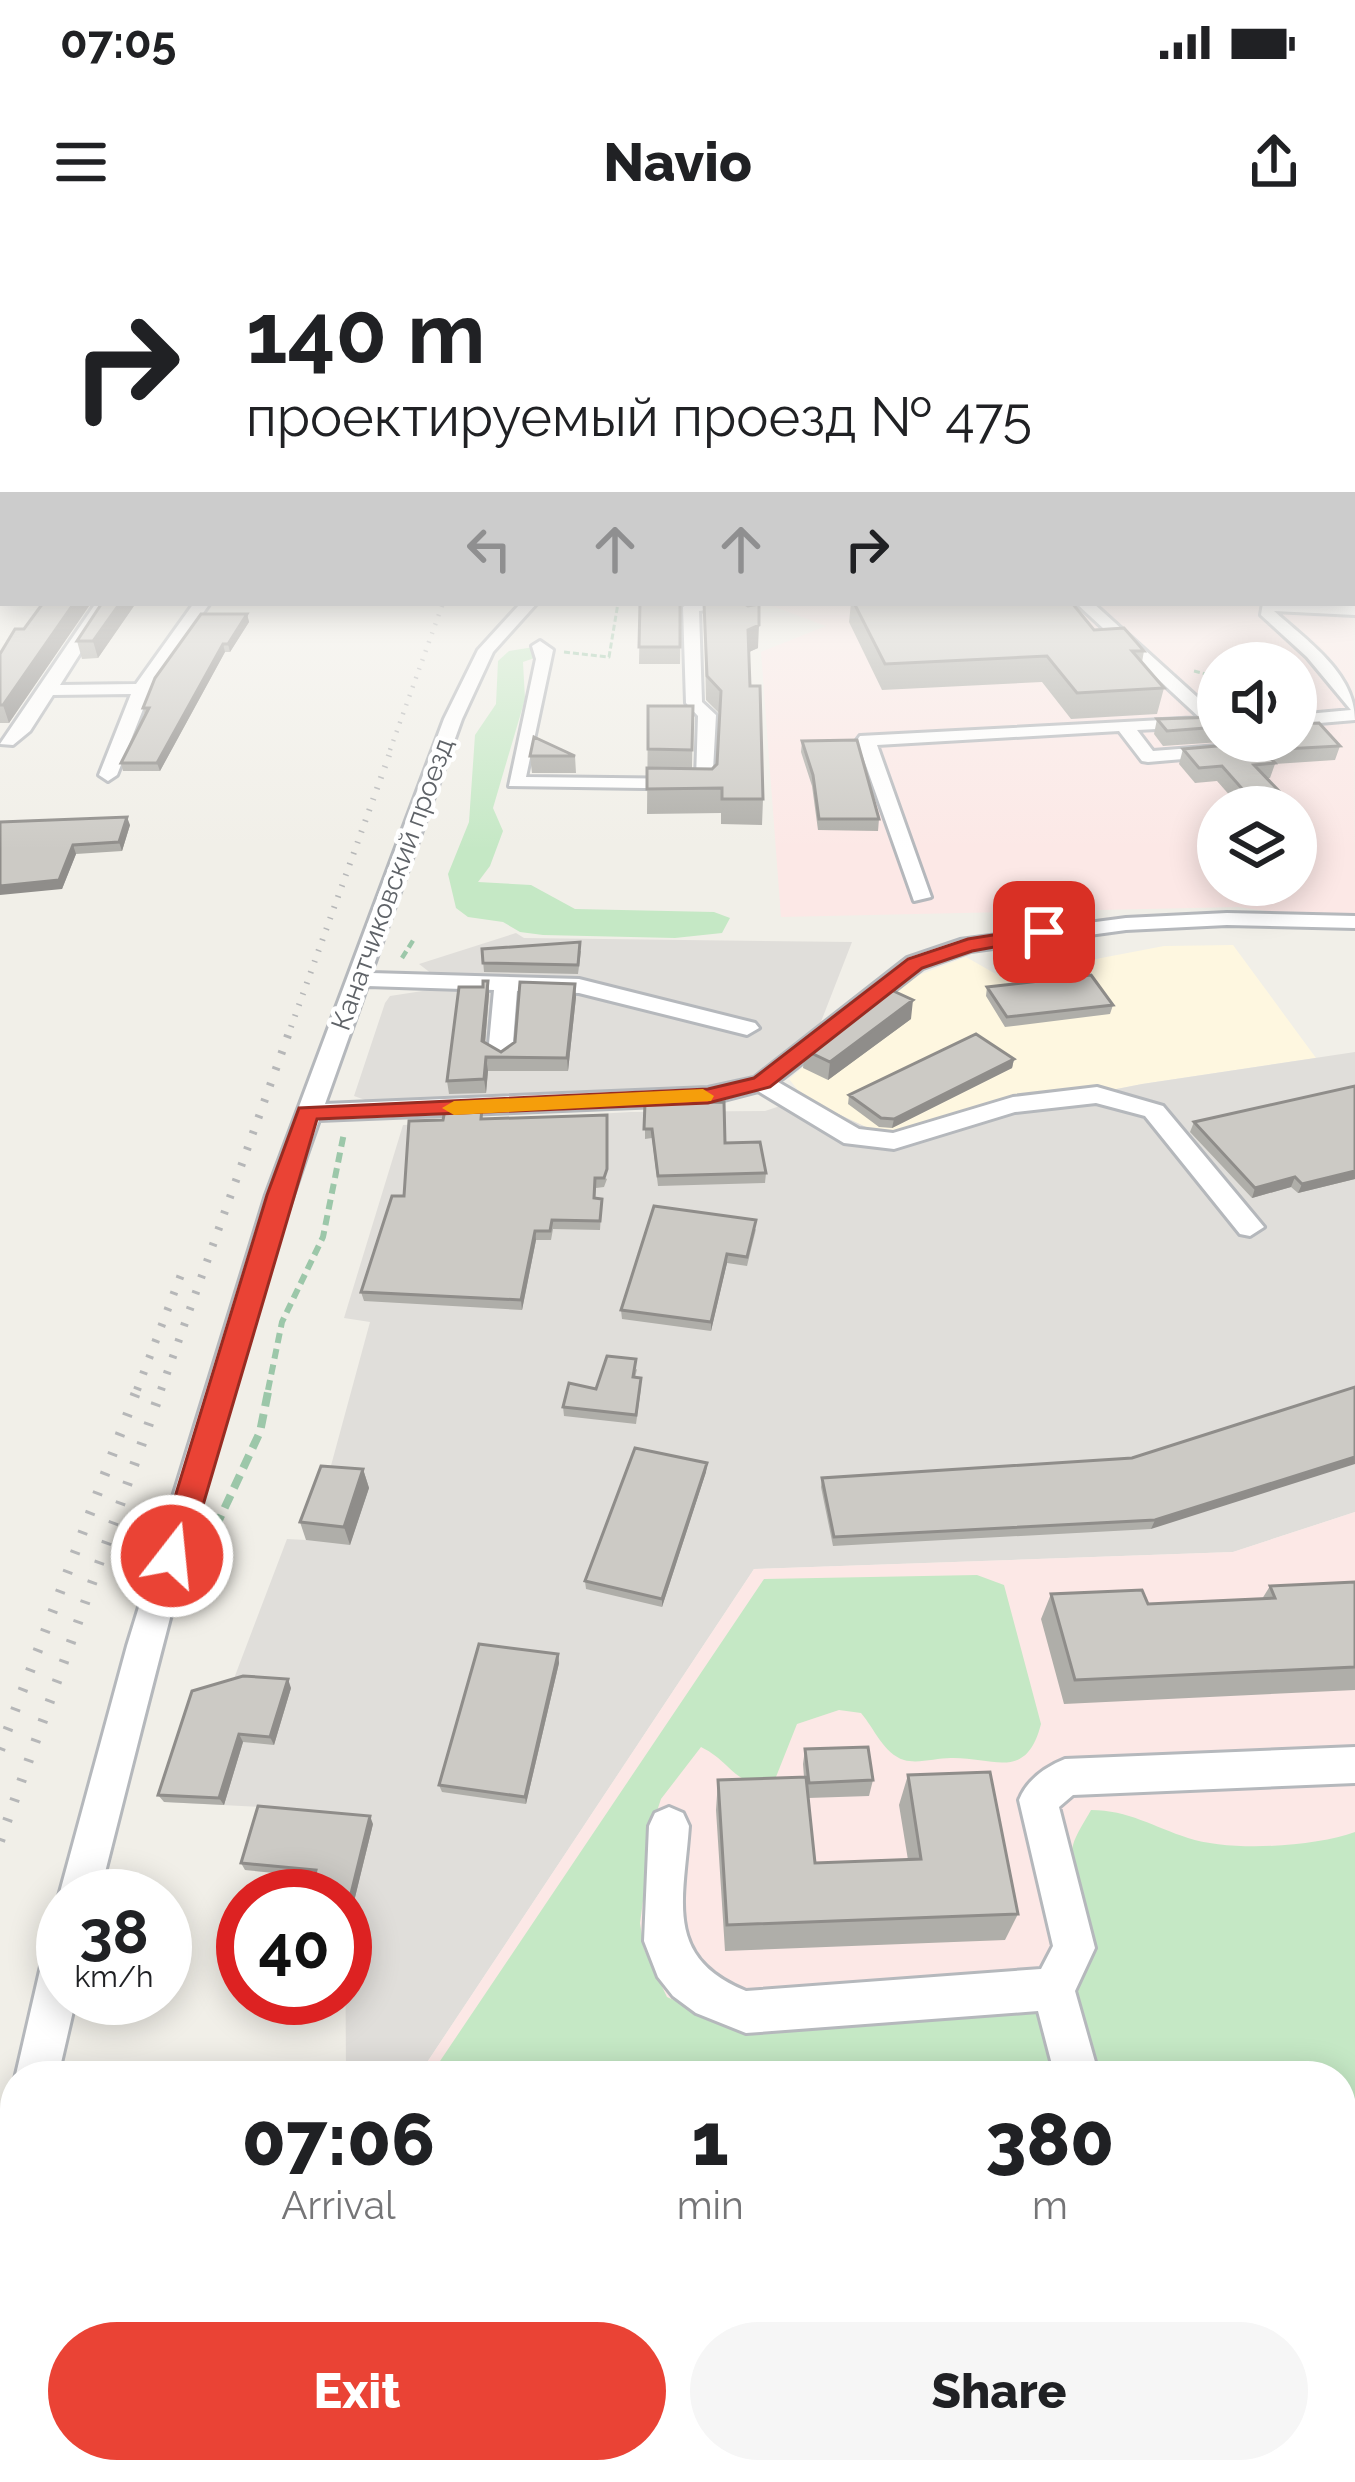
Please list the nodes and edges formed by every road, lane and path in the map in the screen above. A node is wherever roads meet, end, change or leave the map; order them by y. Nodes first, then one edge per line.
1 (80, 641) edge
2 (174, 641) edge
3 (494, 641) edge
4 (537, 641) edge
5 (612, 641) edge
6 (692, 641) edge
7 (1125, 641) edge
8 (1298, 641) edge
9 (540, 646) junction
10 (486, 650) junction
11 (584, 657) dead end
12 (139, 689) junction
13 (48, 690) junction
14 (1197, 707) edge
15 (1355, 710) edge
16 (1317, 716) edge
17 (1197, 724) edge
18 (1125, 727) junction
19 (7, 740) dead end
20 (1197, 753) edge
21 (108, 776) dead end
22 (921, 897) dead end
23 (1355, 922) edge
24 (414, 939) dead end
25 (402, 958) dead end
26 (356, 979) junction
27 (506, 985) junction
28 (747, 1028) dead end
29 (500, 1055) edge
30 (762, 1083) junction
31 (308, 1113) junction
32 (348, 1113) junction
33 (1250, 1227) dead end
34 (192, 1603) dead end
35 (1355, 1765) edge
36 (670, 1826) dead end
37 (86, 1869) edge
38 (1053, 1989) junction
39 (48, 2025) edge
40 (40, 2061) edge
41 (1073, 2061) edge

1 - 13 street
2 - 12 street
3 - 10 street, Канатчиковский проезд
4 - 9 street
5 - 11 path
6 - 9 street
7 - 14 street
8 - 15 street
9 - 10 street
10 - 26 street, Канатчиковский проезд
12 - 13 street
12 - 21 street
13 - 19 street
15 - 16 street
17 - 18 street
18 - 20 street
18 - 22 street
23 - 30 street
24 - 25 path
26 - 27 street
26 - 31 street, Канатчиковский проезд
27 - 28 street
27 - 29 street
30 - 32 street
30 - 33 street
31 - 32 street
31 - 37 street, Канатчиковский проезд
32 - 34 path
35 - 38 street
36 - 38 street
38 - 41 street
39 - 40 street

